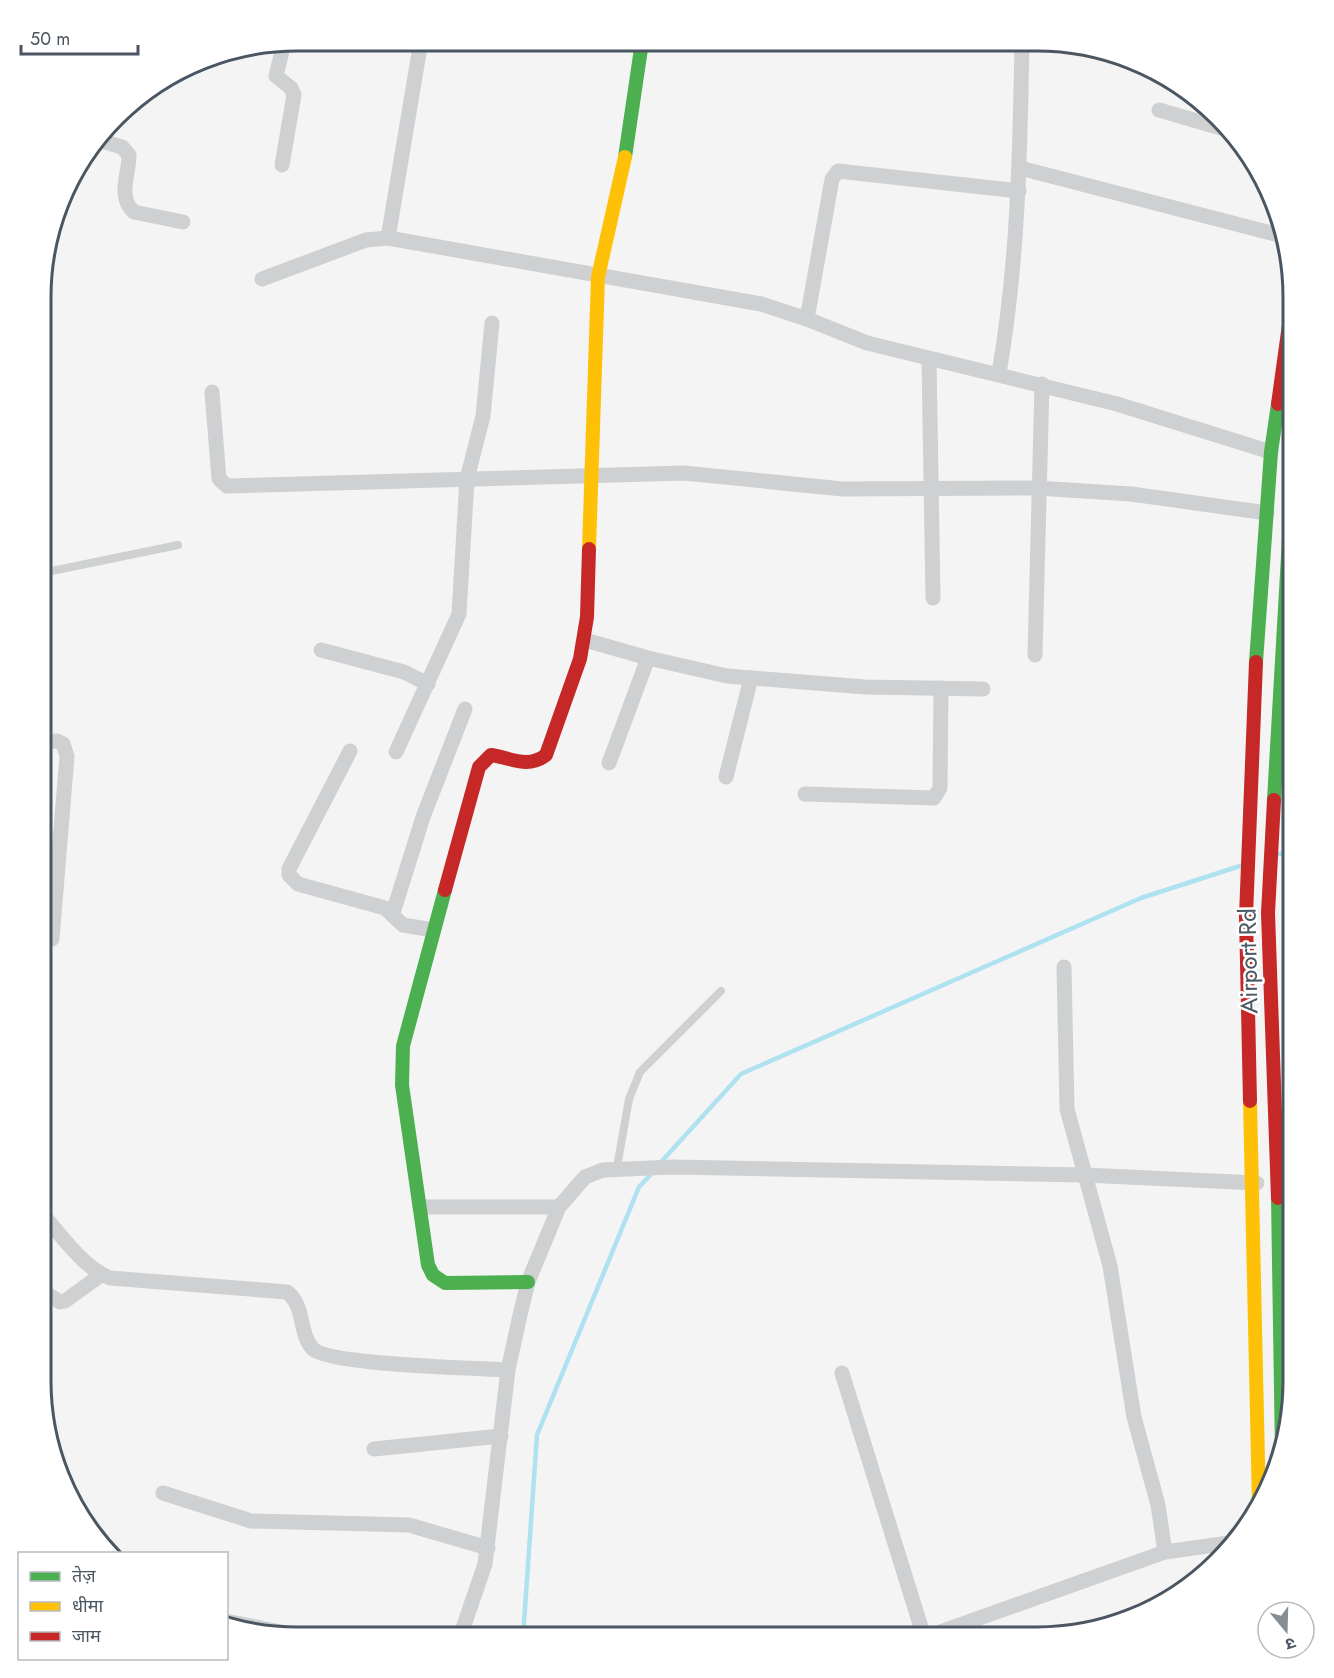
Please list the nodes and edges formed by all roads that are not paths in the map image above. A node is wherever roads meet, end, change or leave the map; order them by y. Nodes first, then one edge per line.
1 (419, 51) edge
2 (641, 51) edge
3 (1022, 51) edge
4 (282, 52) edge
5 (1159, 110) dead end
6 (1214, 126) edge
7 (106, 142) edge
8 (282, 165) dead end
9 (1020, 168) junction
10 (1019, 191) junction
11 (183, 222) dead end
12 (1275, 234) edge
13 (388, 238) junction
14 (598, 276) junction
15 (262, 279) dead end
16 (807, 319) junction
17 (492, 323) dead end
18 (929, 359) junction
19 (1283, 367) edge
20 (999, 373) junction
21 (1042, 384) junction
22 (212, 392) dead end
23 (1271, 452) junction
24 (591, 475) junction
25 (467, 479) junction
26 (932, 487) junction
27 (1037, 488) junction
28 (1267, 513) junction
29 (178, 545) dead end
30 (51, 571) edge
31 (933, 598) dead end
32 (585, 640) junction
33 (321, 650) dead end
34 (1283, 653) edge
35 (1035, 655) dead end
36 (648, 658) junction
37 (751, 678) junction
38 (428, 684) junction
39 (941, 688) junction
40 (983, 689) dead end
41 (465, 709) dead end
42 (51, 741) edge
43 (350, 751) dead end
44 (396, 752) dead end
45 (609, 764) dead end
46 (726, 777) dead end
47 (805, 794) dead end
48 (393, 913) junction
49 (433, 930) junction
50 (52, 939) dead end
51 (1064, 967) dead end
52 (721, 991) dead end
53 (617, 1167) junction
54 (1084, 1175) junction
55 (1254, 1182) junction
56 (1278, 1185) junction
57 (420, 1207) junction
58 (559, 1207) junction
59 (51, 1223) edge
60 (101, 1275) junction
61 (528, 1282) junction
62 (51, 1296) edge
63 (1283, 1306) edge
64 (508, 1370) junction
65 (842, 1373) dead end
66 (501, 1436) junction
67 (374, 1449) dead end
68 (1259, 1488) edge
69 (163, 1493) dead end
70 (1221, 1544) edge
71 (488, 1548) junction
72 (1165, 1552) junction
73 (463, 1627) edge
74 (922, 1627) edge
75 (953, 1627) edge

1 - 13 street
2 - 14 main road
3 - 9 street
4 - 8 street
5 - 6 street
7 - 11 street
9 - 10 street
9 - 12 street
10 - 16 street
10 - 20 street
13 - 14 street
13 - 15 street
14 - 16 street
14 - 24 main road
16 - 18 street
17 - 25 street
18 - 20 street
18 - 26 street
19 - 23 main road
20 - 21 street
21 - 23 street
21 - 27 street
22 - 25 street
23 - 28 main road
24 - 25 street
24 - 26 street
24 - 32 main road
25 - 38 street
26 - 27 street
26 - 31 street
27 - 28 street
27 - 35 street
28 - 55 main road
29 - 30 lane
32 - 36 street
32 - 49 main road
33 - 38 street
34 - 56 main road, Airport Rd
36 - 37 street
36 - 45 street
37 - 39 street
37 - 46 street
38 - 44 street
39 - 40 street
39 - 47 street
41 - 48 street
42 - 50 street
43 - 48 street
48 - 49 street
49 - 57 main road
51 - 54 street
52 - 53 lane
53 - 54 street
53 - 58 street
54 - 55 street
54 - 72 street
55 - 56 street
55 - 68 main road
56 - 63 main road, Airport Rd
57 - 58 street
57 - 61 main road
58 - 61 street
59 - 60 street
60 - 62 street
60 - 64 street
61 - 64 street
64 - 66 street
65 - 74 street
66 - 67 street
66 - 71 street
69 - 71 street
70 - 72 street
71 - 73 street
72 - 75 street

